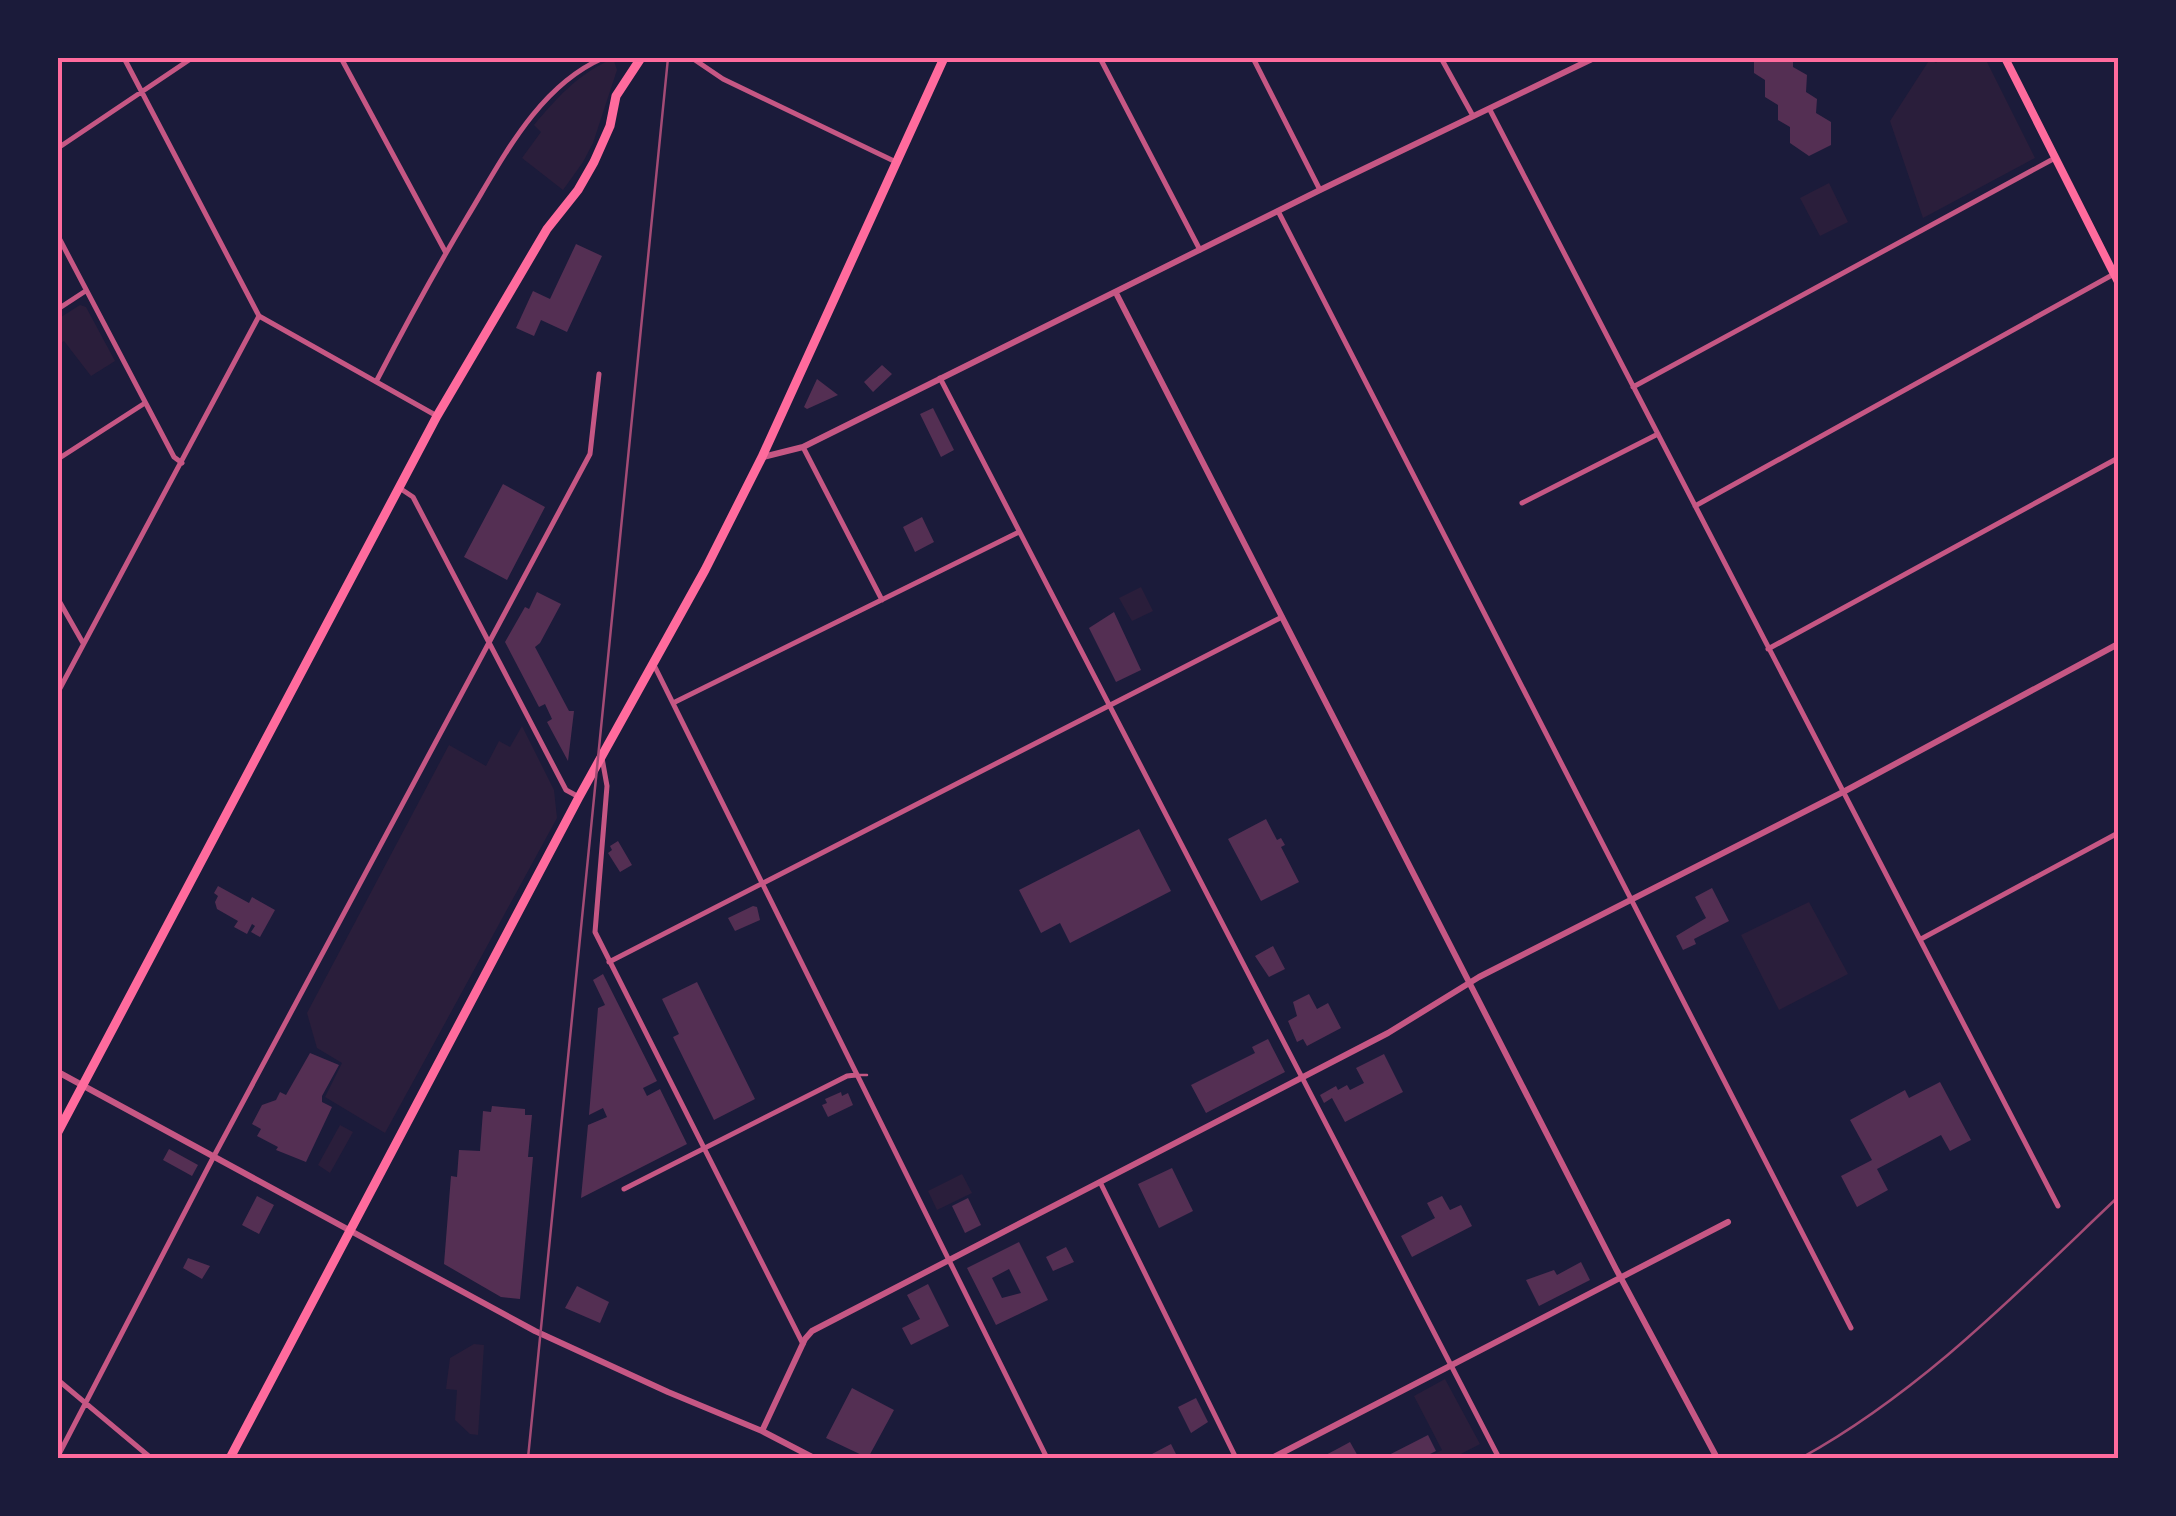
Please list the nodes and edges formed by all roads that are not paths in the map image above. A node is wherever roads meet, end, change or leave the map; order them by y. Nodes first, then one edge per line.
1 (124, 58) edge
2 (192, 58) edge
3 (342, 58) edge
4 (604, 58) edge
5 (641, 58) edge
6 (692, 58) edge
7 (944, 58) edge
8 (1100, 58) edge
9 (1253, 58) edge
10 (1440, 58) edge
11 (1594, 58) edge
12 (2005, 58) edge
13 (142, 91) junction
14 (1490, 110) junction
15 (1473, 116) junction
16 (58, 148) edge
17 (2054, 158) junction
18 (896, 162) junction
19 (1320, 190) junction
20 (1278, 211) junction
21 (58, 236) edge
22 (1200, 250) junction
23 (446, 253) junction
24 (2116, 278) edge
25 (85, 291) junction
26 (1116, 293) junction
27 (58, 310) edge
28 (259, 316) junction
29 (599, 374) dead end
30 (940, 378) junction
31 (377, 380) junction
32 (1633, 387) junction
33 (145, 403) junction
34 (438, 416) junction
35 (1658, 434) junction
36 (803, 447) junction
37 (762, 457) junction
38 (2118, 458) edge
39 (58, 460) edge
40 (182, 463) junction
41 (400, 489) junction
42 (1522, 503) dead end
43 (1695, 506) junction
44 (1020, 532) junction
45 (58, 599) edge
46 (882, 600) junction
47 (1282, 617) junction
48 (83, 643) junction
49 (2118, 644) edge
50 (488, 646) junction
51 (1768, 649) junction
52 (654, 665) junction
53 (58, 692) edge
54 (673, 704) junction
55 (1110, 706) junction
56 (602, 758) junction
57 (1845, 791) junction
58 (579, 797) junction
59 (2118, 833) edge
60 (761, 884) junction
61 (1629, 900) junction
62 (1921, 939) junction
63 (609, 962) junction
64 (1472, 984) junction
65 (58, 1072) edge
66 (867, 1075) dead end
67 (856, 1076) junction
68 (1302, 1078) junction
69 (82, 1086) junction
70 (58, 1132) edge
71 (702, 1150) junction
72 (214, 1156) junction
73 (1100, 1182) junction
74 (624, 1189) dead end
75 (2058, 1206) dead end
76 (1728, 1222) dead end
77 (349, 1229) junction
78 (949, 1260) junction
79 (1620, 1277) junction
80 (1851, 1328) dead end
81 (803, 1344) junction
82 (1451, 1366) junction
83 (58, 1380) edge
84 (85, 1403) junction
85 (762, 1430) junction
86 (58, 1456) edge
87 (152, 1458) edge
88 (230, 1458) edge
89 (814, 1458) edge
90 (1047, 1458) edge
91 (1236, 1458) edge
92 (1272, 1458) edge
93 (1499, 1458) edge
94 (1716, 1458) edge

1 - 13 street
2 - 13 street
3 - 23 street
4 - 23 street
5 - 34 main road
6 - 18 street
7 - 18 main road
8 - 22 street
9 - 19 street
10 - 15 street
11 - 14 street
12 - 17 main road
13 - 16 street
13 - 28 street
14 - 15 street
14 - 32 street
15 - 19 street
17 - 24 main road
17 - 32 street
18 - 37 main road
19 - 20 street
20 - 22 street
20 - 61 street
21 - 25 street
22 - 26 street
23 - 31 street
24 - 43 street
25 - 27 street
25 - 33 street
26 - 30 street
26 - 47 street
28 - 31 street
28 - 40 street
29 - 50 street
30 - 36 street
30 - 44 street
31 - 34 street
32 - 35 street
33 - 39 street
33 - 40 street
34 - 41 main road
35 - 42 street
35 - 43 street
36 - 37 street
36 - 46 street
37 - 52 main road
38 - 51 street
40 - 48 street
41 - 50 street
41 - 69 main road
43 - 51 street
44 - 46 street
44 - 55 street
45 - 48 street
46 - 54 street
47 - 55 street
47 - 64 street
48 - 53 street
49 - 57 street
50 - 58 street
50 - 72 street
51 - 57 street
52 - 54 street
52 - 56 main road
54 - 60 street
55 - 60 street
55 - 68 street
56 - 58 main road
56 - 63 street
57 - 61 street
57 - 62 street
58 - 77 main road
59 - 62 street
60 - 63 street
60 - 67 street
61 - 64 street
61 - 80 street
62 - 75 street
63 - 71 street
64 - 68 street
64 - 79 street
65 - 69 street
66 - 67 lane
67 - 71 street
67 - 78 street
68 - 73 street
68 - 82 street
69 - 70 main road
69 - 72 street
71 - 74 street
71 - 81 street
72 - 77 street
72 - 84 street
73 - 78 street
73 - 91 street
76 - 79 street
77 - 85 street
77 - 88 main road
78 - 81 street
78 - 90 street
79 - 82 street
79 - 94 street
81 - 85 street
82 - 92 street
82 - 93 street
83 - 84 street
84 - 86 street
84 - 87 street
85 - 89 street

